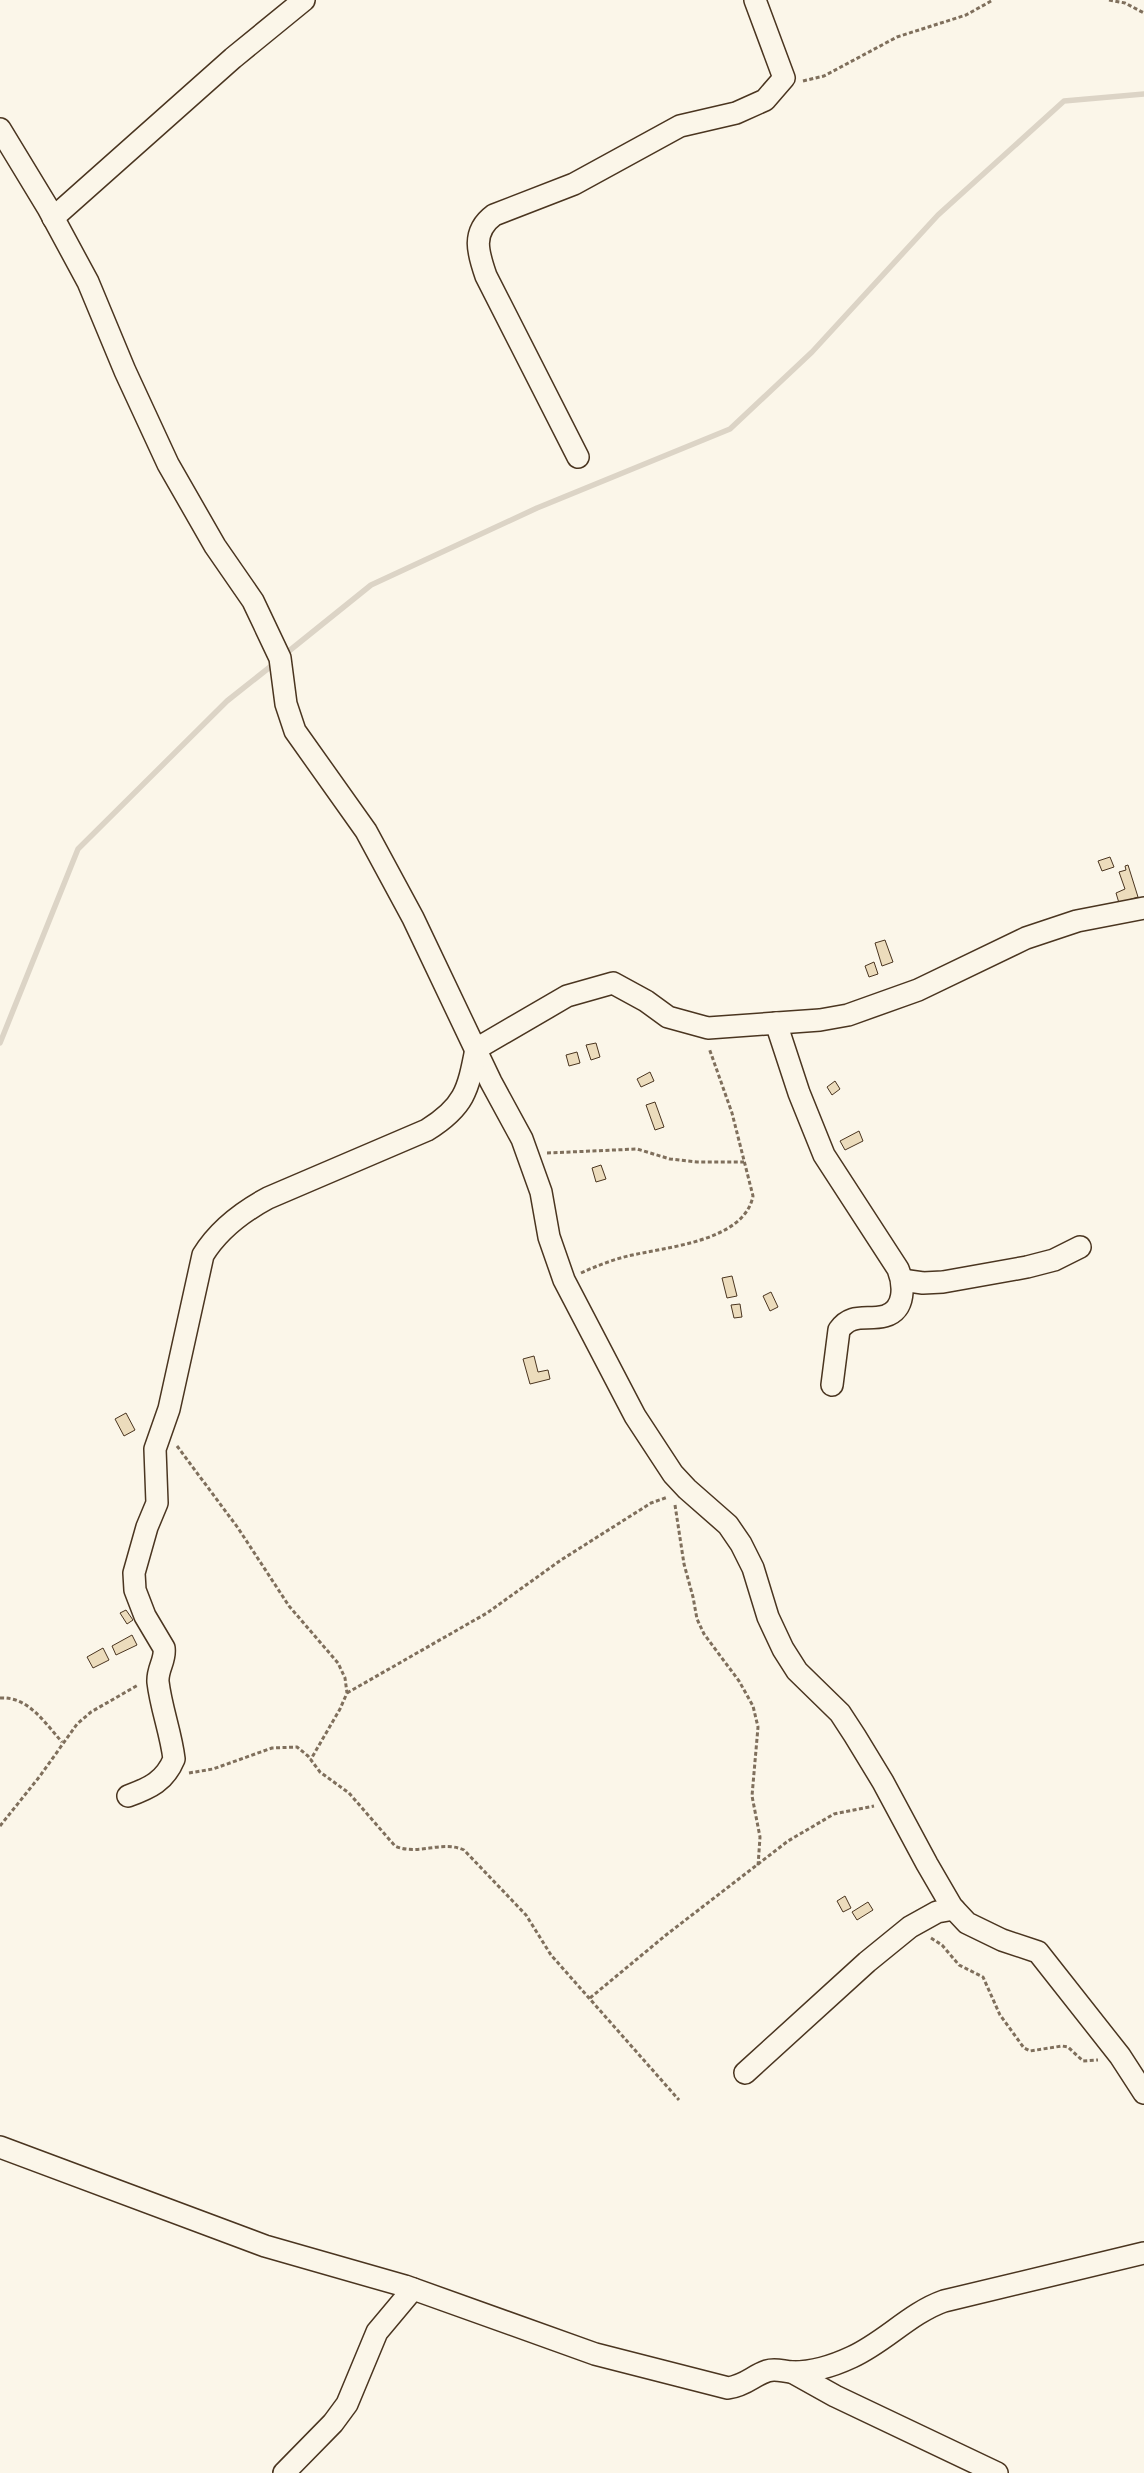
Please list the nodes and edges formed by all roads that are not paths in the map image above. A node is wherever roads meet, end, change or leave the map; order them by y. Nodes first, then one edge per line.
1 (304, 0) edge
2 (755, 0) edge
3 (0, 129) edge
4 (53, 218) junction
5 (578, 457) dead end
6 (1144, 908) edge
7 (776, 1023) junction
8 (476, 1049) junction
9 (1080, 1247) dead end
10 (902, 1280) junction
11 (832, 1385) dead end
12 (128, 1796) dead end
13 (954, 1909) junction
14 (745, 2073) dead end
15 (1144, 2093) edge
16 (0, 2147) edge
17 (1144, 2253) edge
18 (413, 2289) junction
19 (792, 2372) junction
20 (284, 2473) edge
21 (997, 2473) edge

1 - 4 street
2 - 5 street
3 - 4 street
4 - 8 street
6 - 7 street
7 - 8 street
7 - 10 street
8 - 12 street
8 - 13 street
9 - 10 street
10 - 11 street
13 - 14 street
13 - 15 street
16 - 18 street
17 - 19 street
18 - 19 street
18 - 20 street
19 - 21 street

